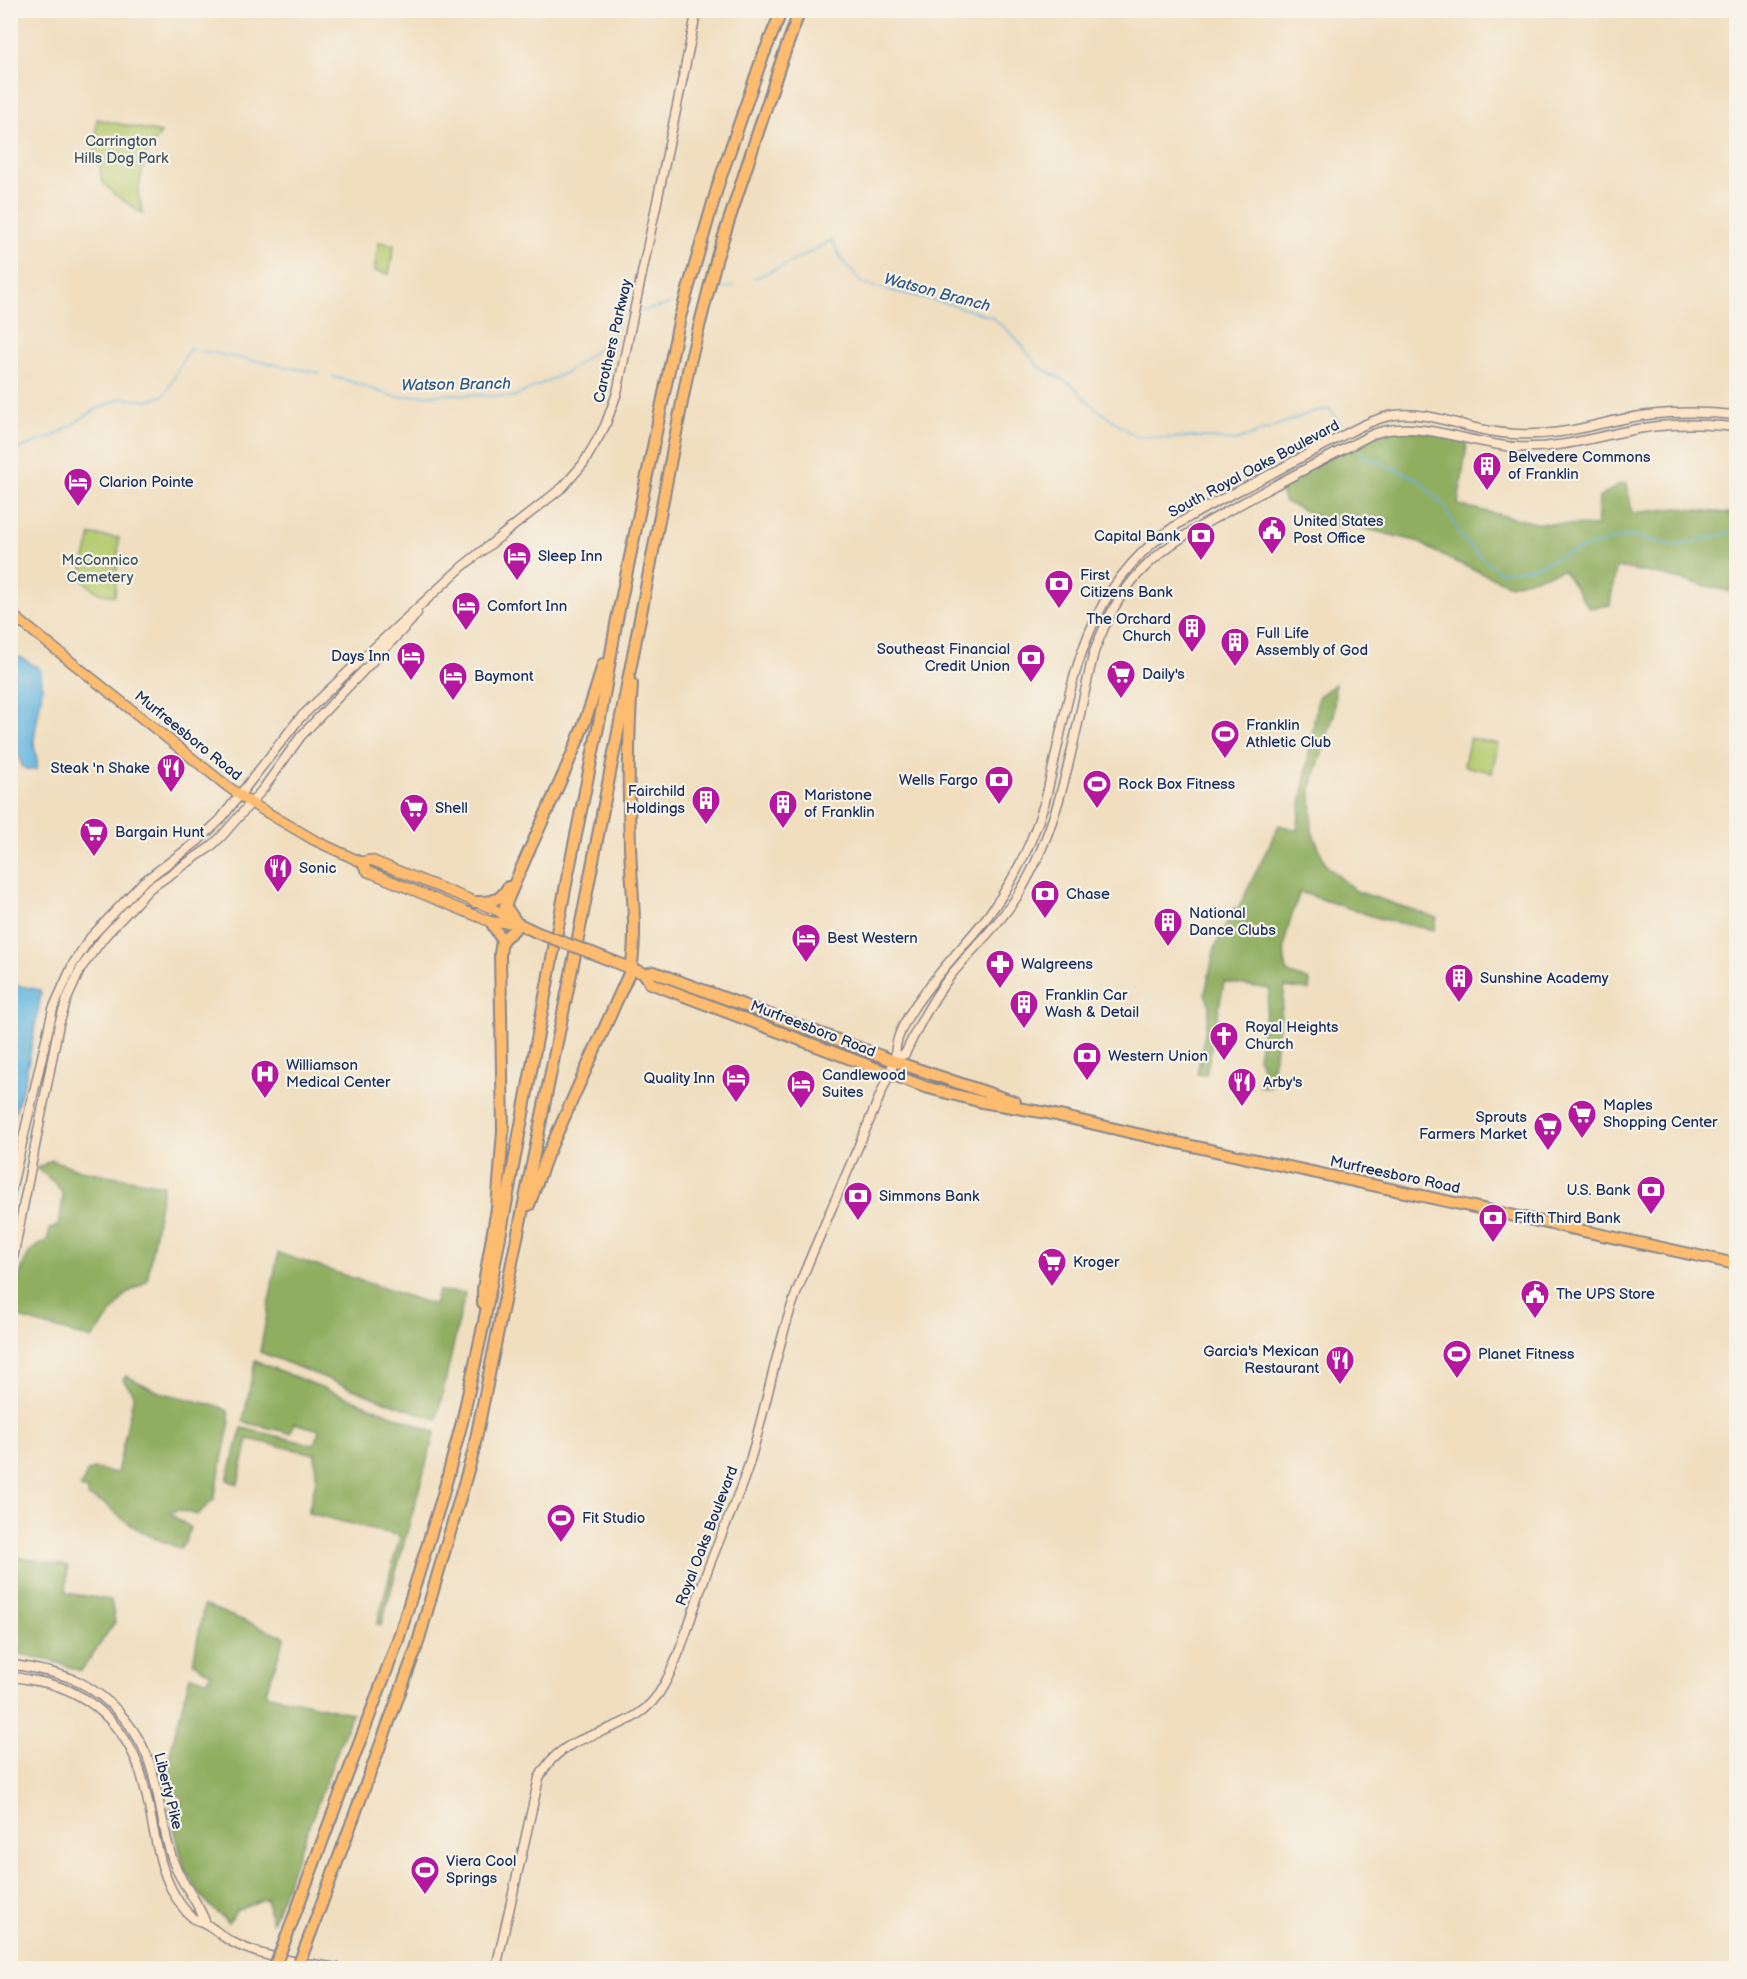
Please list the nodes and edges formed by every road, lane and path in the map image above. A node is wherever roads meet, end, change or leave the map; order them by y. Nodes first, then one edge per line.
1 (697, 10) edge
2 (782, 10) edge
3 (800, 10) edge
4 (1737, 416) edge
5 (1737, 427) edge
6 (423, 602) junction
7 (10, 613) edge
8 (616, 624) junction
9 (636, 634) junction
10 (335, 684) junction
11 (344, 692) junction
12 (240, 796) junction
13 (251, 803) junction
14 (361, 862) junction
15 (516, 878) junction
16 (474, 902) junction
17 (989, 914) junction
18 (1000, 921) junction
19 (491, 922) junction
20 (516, 923) junction
21 (502, 940) junction
22 (631, 969) junction
23 (645, 974) junction
24 (895, 1059) junction
25 (889, 1074) junction
26 (1047, 1113) junction
27 (10, 1195) edge
28 (1737, 1264) edge
29 (10, 1274) edge
30 (506, 1301) junction
31 (484, 1322) junction
32 (10, 1664) edge
33 (10, 1677) edge
34 (160, 1806) junction
35 (148, 1808) junction
36 (206, 1924) junction
37 (274, 1968) edge
38 (297, 1968) edge
39 (338, 1968) edge
40 (496, 1968) edge

1 - 6 main road, Carothers Parkway
2 - 8 highway
3 - 9 highway
4 - 17 main road, South Royal Oaks Boulevard
5 - 18 main road, South Royal Oaks Boulevard
6 - 10 main road, Carothers Parkway
6 - 11 main road, Carothers Parkway
7 - 12 main road, Murfreesboro Road
8 - 15 highway
8 - 31 highway
9 - 22 highway
9 - 30 highway
10 - 11 main road
10 - 12 main road, Carothers Parkway
11 - 13 main road, Carothers Parkway
12 - 13 main road, Murfreesboro Road
12 - 27 main road, Carothers Parkway
13 - 14 main road, Murfreesboro Road
13 - 29 main road, Carothers Parkway
14 - 16 main road, Murfreesboro Road
14 - 19 main road, Murfreesboro Road
15 - 16 highway
15 - 20 highway
16 - 20 main road, Murfreesboro Road
17 - 18 main road
17 - 24 main road, South Royal Oaks Boulevard
18 - 24 main road, South Royal Oaks Boulevard
19 - 20 main road, Murfreesboro Road
19 - 21 highway
20 - 21 highway
20 - 22 highway, Murfreesboro Road, bridge
21 - 31 highway
22 - 23 highway, Murfreesboro Road
22 - 30 highway
23 - 24 highway, Murfreesboro Road
23 - 25 highway, Murfreesboro Road
24 - 25 main road, Royal Oaks Boulevard
24 - 26 highway, Murfreesboro Road
25 - 26 highway, Murfreesboro Road
25 - 40 main road, Royal Oaks Boulevard
26 - 28 highway, Murfreesboro Road
30 - 38 highway, bridge
31 - 37 highway, bridge
32 - 34 main road, Liberty Pike
33 - 35 main road, Liberty Pike
34 - 35 main road
34 - 36 main road, Liberty Pike
35 - 36 main road, Liberty Pike
36 - 39 main road, Liberty Pike

